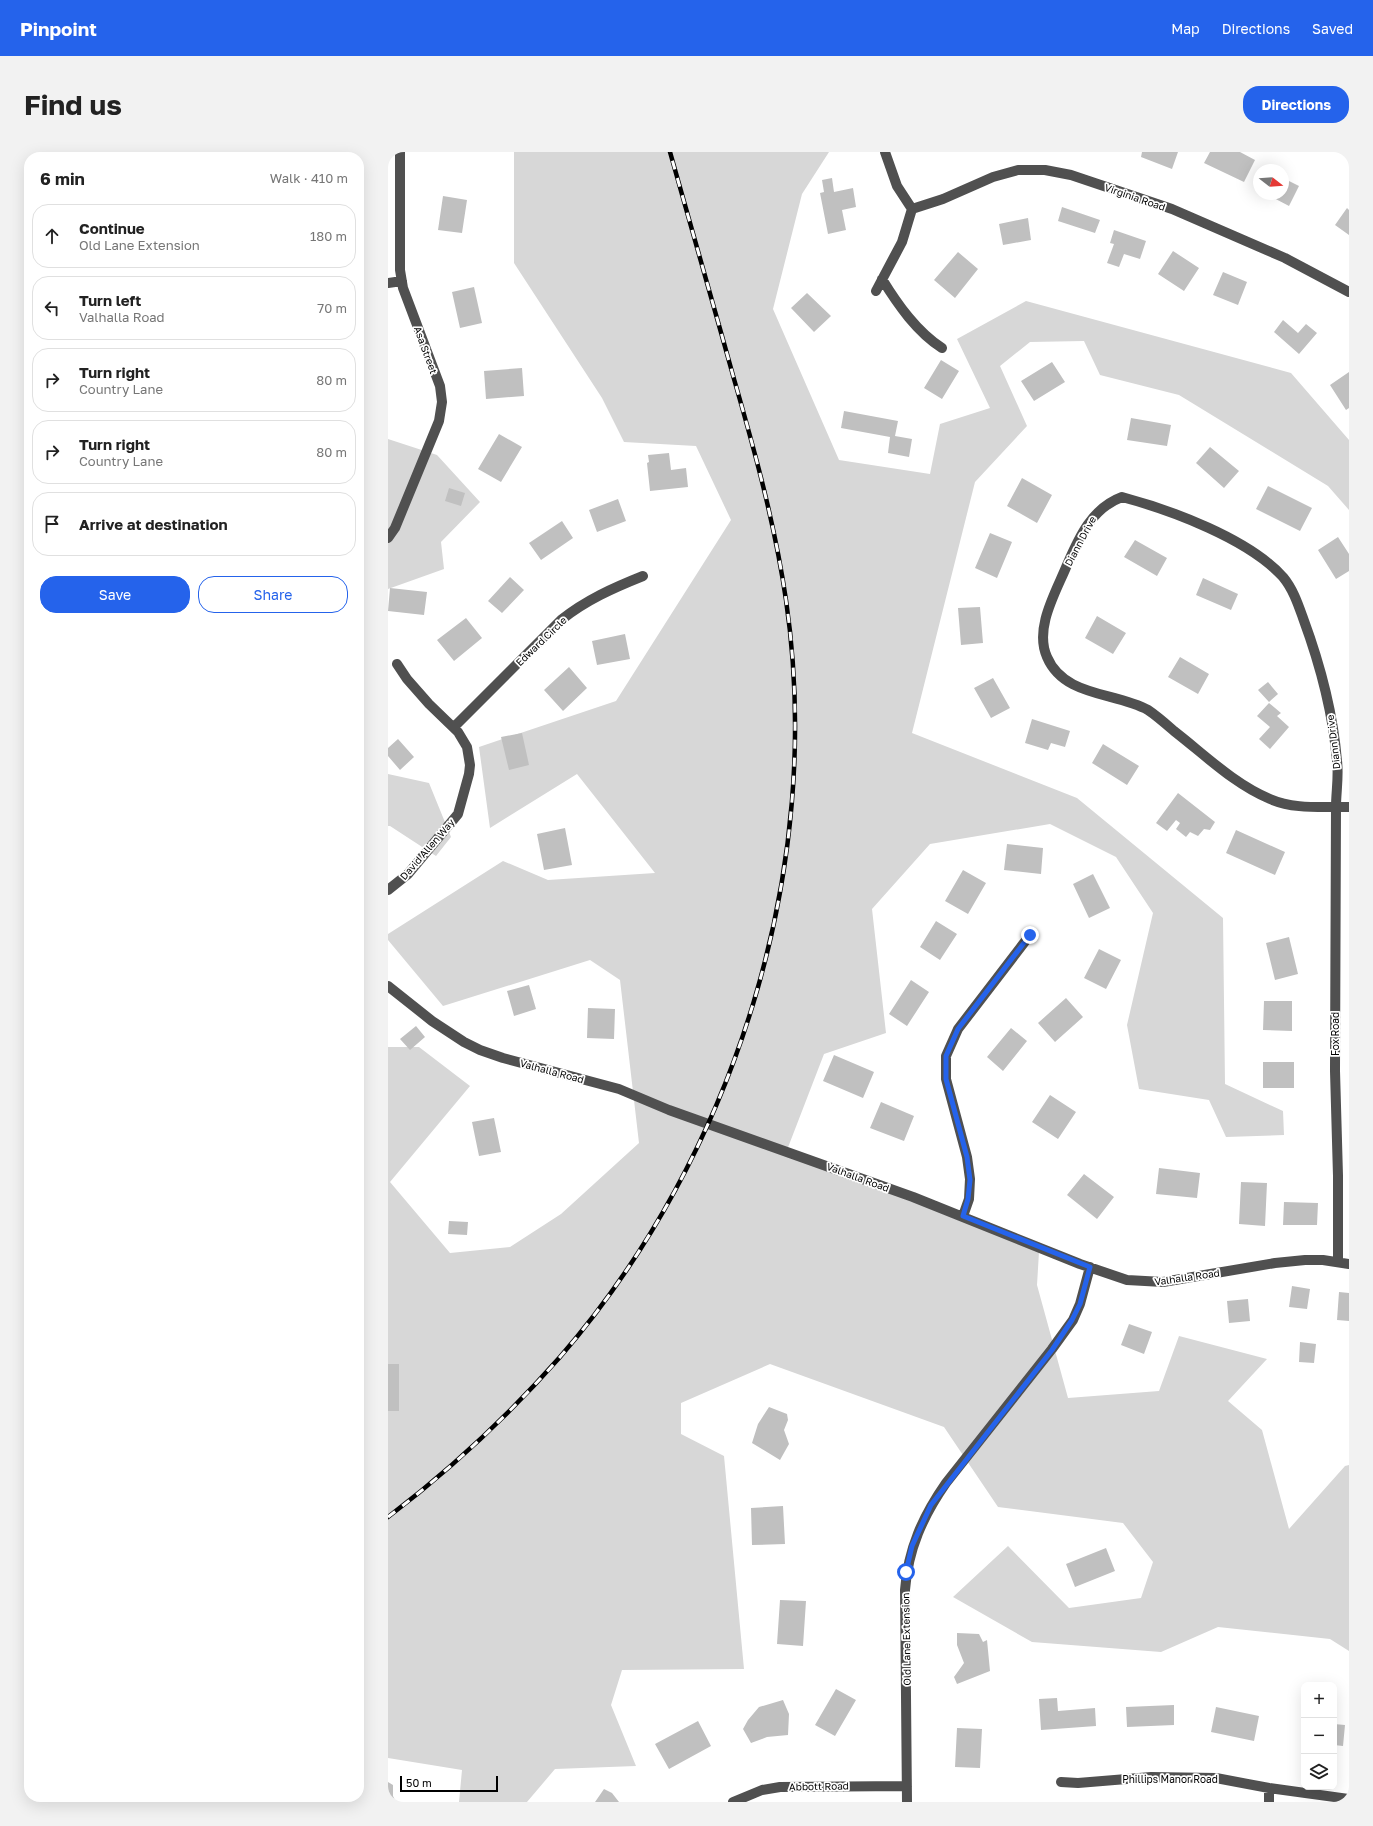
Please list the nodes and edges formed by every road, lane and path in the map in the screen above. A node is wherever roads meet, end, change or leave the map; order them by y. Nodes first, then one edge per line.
1 (400, 152) edge
2 (885, 152) edge
3 (912, 209) junction
4 (882, 279) junction
5 (402, 281) junction
6 (388, 283) edge
7 (876, 292) dead end
8 (1349, 292) edge
9 (942, 348) dead end
10 (388, 538) edge
11 (643, 576) dead end
12 (397, 664) dead end
13 (454, 728) junction
14 (1336, 807) junction
15 (1349, 807) edge
16 (388, 890) edge
17 (1030, 935) dead end
18 (388, 986) edge
19 (963, 1216) junction
20 (1338, 1262) junction
21 (1349, 1264) edge
22 (1090, 1267) junction
23 (1061, 1782) dead end
24 (907, 1786) junction
25 (1269, 1788) junction
26 (1349, 1799) edge
27 (733, 1802) edge
28 (907, 1802) edge
29 (1269, 1802) edge

1 - 5 street, Asa Street
2 - 3 street
3 - 4 street
3 - 8 street, Virginia Road
4 - 7 street
4 - 9 street
5 - 6 street
5 - 10 street, Asa Street
11 - 13 street, Edward Circle
12 - 13 street, David Allen Way
13 - 16 street, David Allen Way
14 - 14 street, Diann Drive
14 - 15 street, Diann Drive
14 - 20 street, Fox Road
17 - 19 street
18 - 19 street, Valhalla Road
19 - 22 street, Valhalla Road
20 - 21 street, Valhalla Road
20 - 22 street, Valhalla Road
22 - 24 street, Old Lane Extension
23 - 25 street, Phillips Manor Road
24 - 27 street, Abbott Road
24 - 28 street, Old Lane Extension
25 - 26 street, Phillips Manor Road
25 - 29 street

